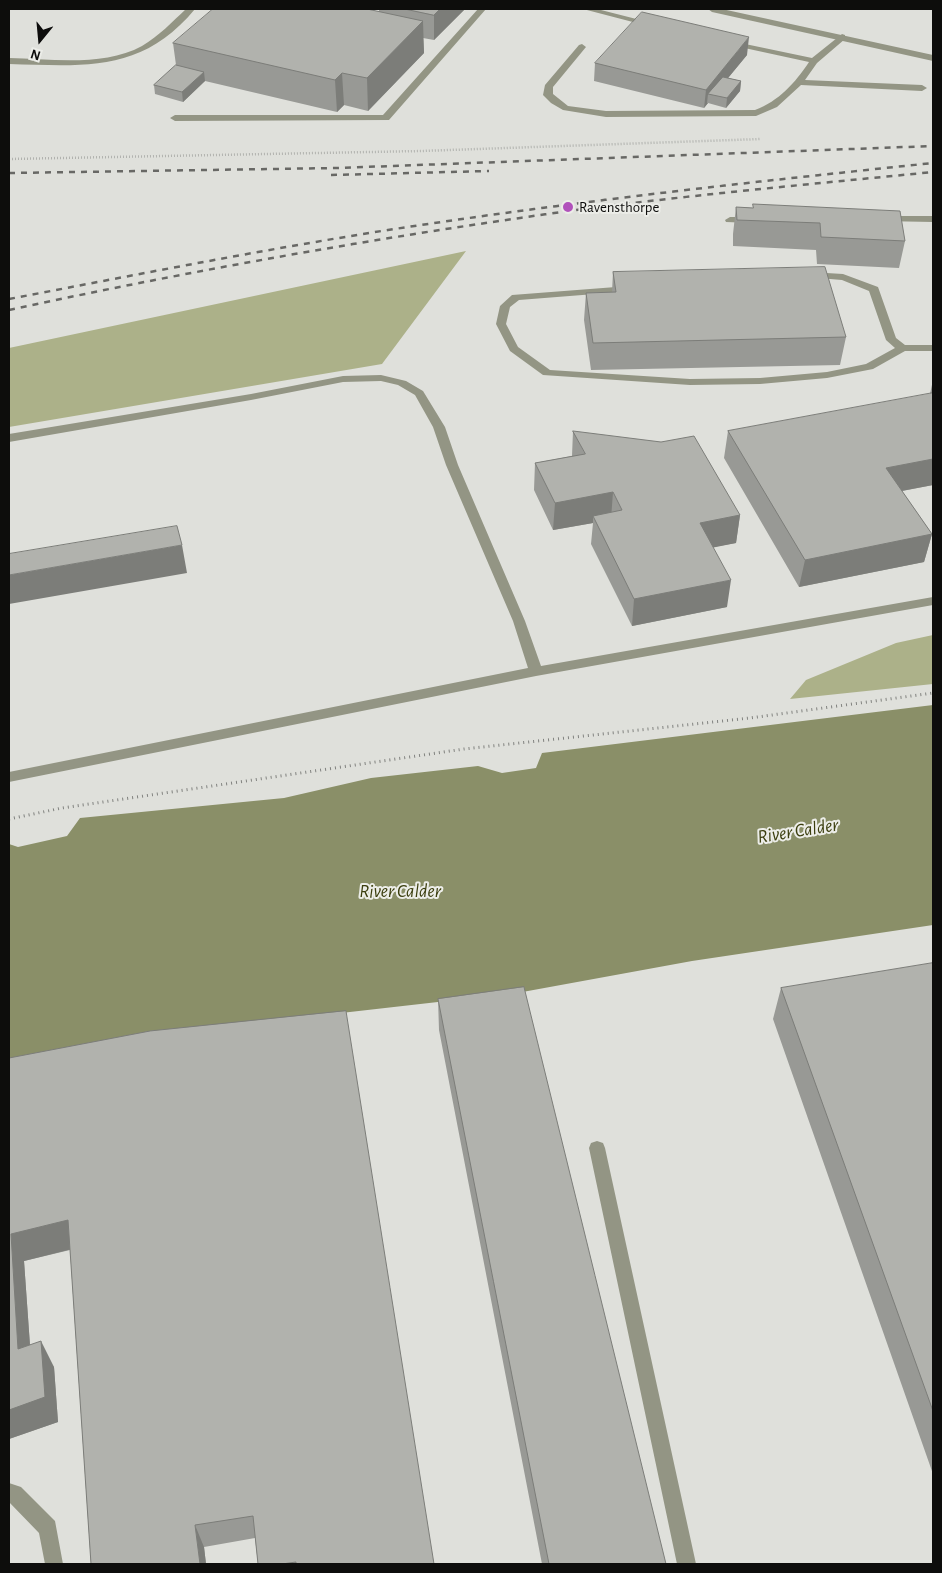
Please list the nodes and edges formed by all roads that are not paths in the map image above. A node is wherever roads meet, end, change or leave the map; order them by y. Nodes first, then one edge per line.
1 (191, 9) edge
2 (482, 9) edge
3 (587, 9) edge
4 (717, 9) edge
5 (663, 27) edge
6 (842, 37) junction
7 (720, 40) edge
8 (582, 47) dead end
9 (933, 58) edge
10 (9, 61) edge
11 (814, 62) junction
12 (798, 82) junction
13 (922, 88) dead end
14 (175, 118) dead end
15 (875, 219) edge
16 (933, 219) edge
17 (730, 220) dead end
18 (759, 220) edge
19 (802, 276) edge
20 (644, 288) edge
21 (903, 348) junction
22 (933, 348) edge
23 (9, 438) edge
24 (933, 601) edge
25 (536, 671) junction
26 (9, 777) edge
27 (597, 1148) dead end
28 (9, 1492) edge
29 (54, 1564) edge
30 (687, 1564) edge

1 - 10 street
2 - 14 street
3 - 5 street
4 - 6 street
6 - 9 street
6 - 11 street
7 - 11 street
8 - 12 street
11 - 12 street
12 - 13 street
15 - 16 street
17 - 18 street
19 - 21 street
20 - 21 street
21 - 22 street
23 - 25 street
24 - 25 street
25 - 26 street
27 - 30 street
28 - 29 street

